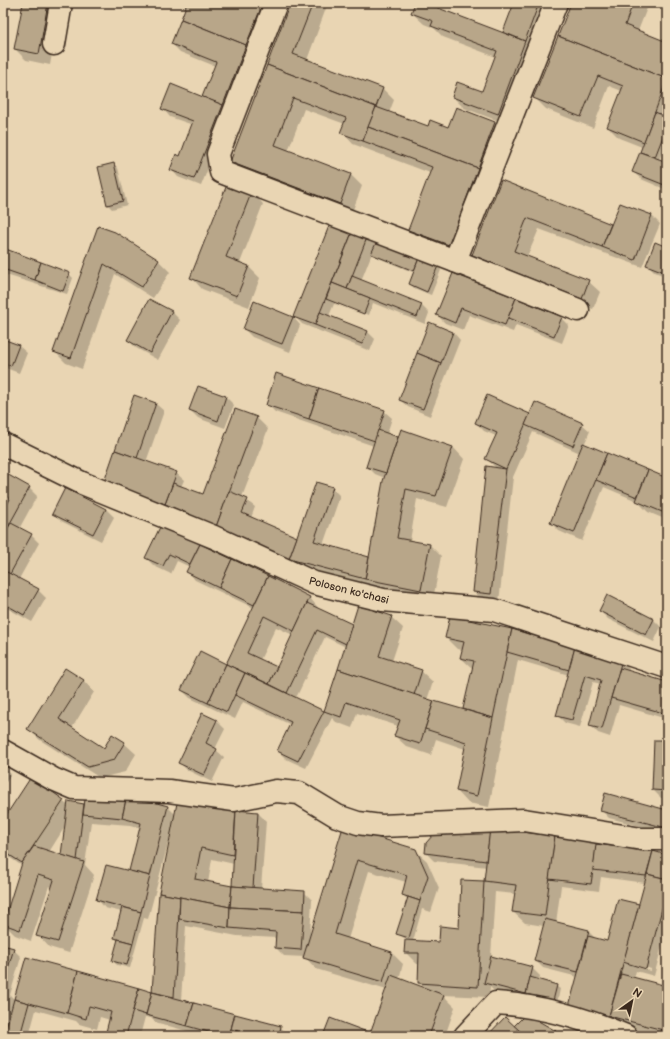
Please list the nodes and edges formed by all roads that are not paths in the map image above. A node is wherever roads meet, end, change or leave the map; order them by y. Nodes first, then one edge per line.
1 (61, 3) edge
2 (276, 3) edge
3 (556, 3) edge
4 (54, 44) dead end
5 (455, 261) junction
6 (578, 310) dead end
7 (3, 444) edge
8 (667, 668) edge
9 (3, 751) edge
10 (667, 839) edge
11 (465, 1036) edge
12 (626, 1036) edge

1 - 4 street
2 - 5 street
3 - 5 street
5 - 6 street
7 - 8 street, Poloson ko'chasi
9 - 10 street
11 - 12 street

